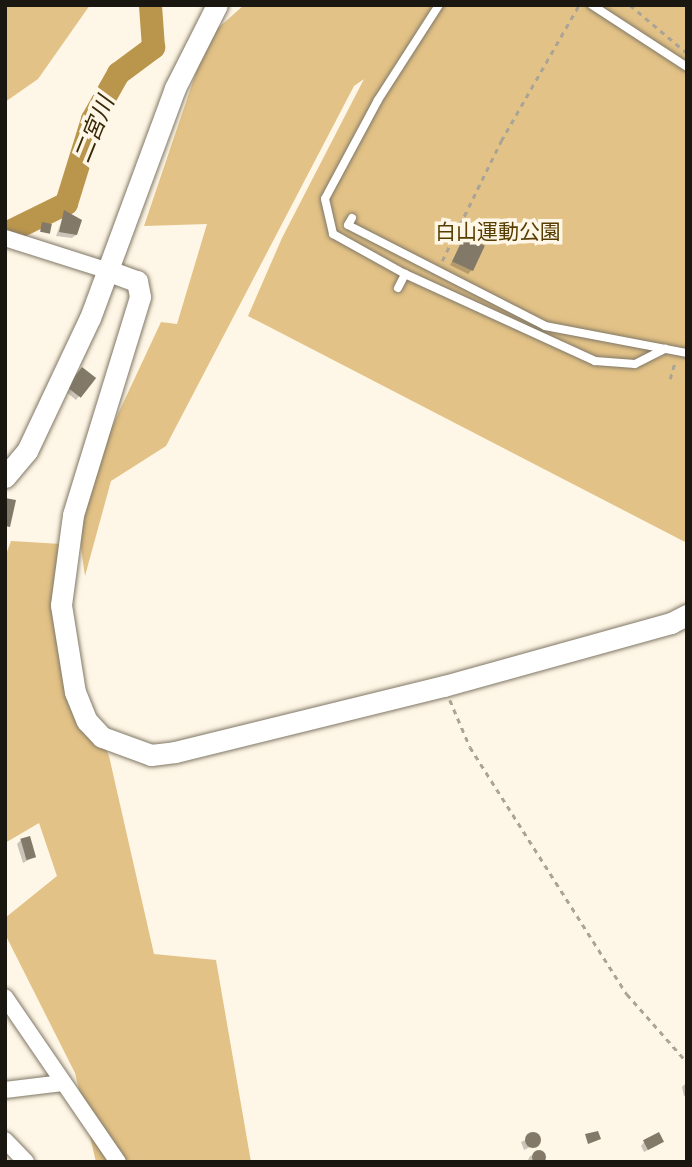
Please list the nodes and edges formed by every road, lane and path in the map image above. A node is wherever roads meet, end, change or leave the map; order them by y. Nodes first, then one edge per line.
1 (217, 5) edge
2 (439, 5) edge
3 (579, 5) edge
4 (592, 5) edge
5 (630, 5) edge
6 (687, 53) edge
7 (687, 67) edge
8 (352, 218) dead end
9 (5, 238) edge
10 (106, 270) junction
11 (436, 273) junction
12 (405, 274) junction
13 (398, 288) dead end
14 (665, 349) junction
15 (682, 352) edge
16 (670, 379) dead end
17 (5, 477) edge
18 (687, 615) edge
19 (444, 686) junction
20 (5, 998) edge
21 (687, 1062) edge
22 (64, 1083) junction
23 (5, 1090) edge
24 (5, 1140) edge
25 (26, 1162) edge
26 (118, 1162) edge

1 - 10 street
2 - 12 lane
3 - 11 path
4 - 7 lane
5 - 6 path
8 - 11 lane
9 - 10 street
10 - 17 street
10 - 19 street
11 - 14 lane
12 - 13 lane
12 - 14 lane
14 - 15 lane
15 - 16 path
18 - 19 street
19 - 21 path
20 - 22 street
22 - 23 street
22 - 26 street
24 - 25 street

